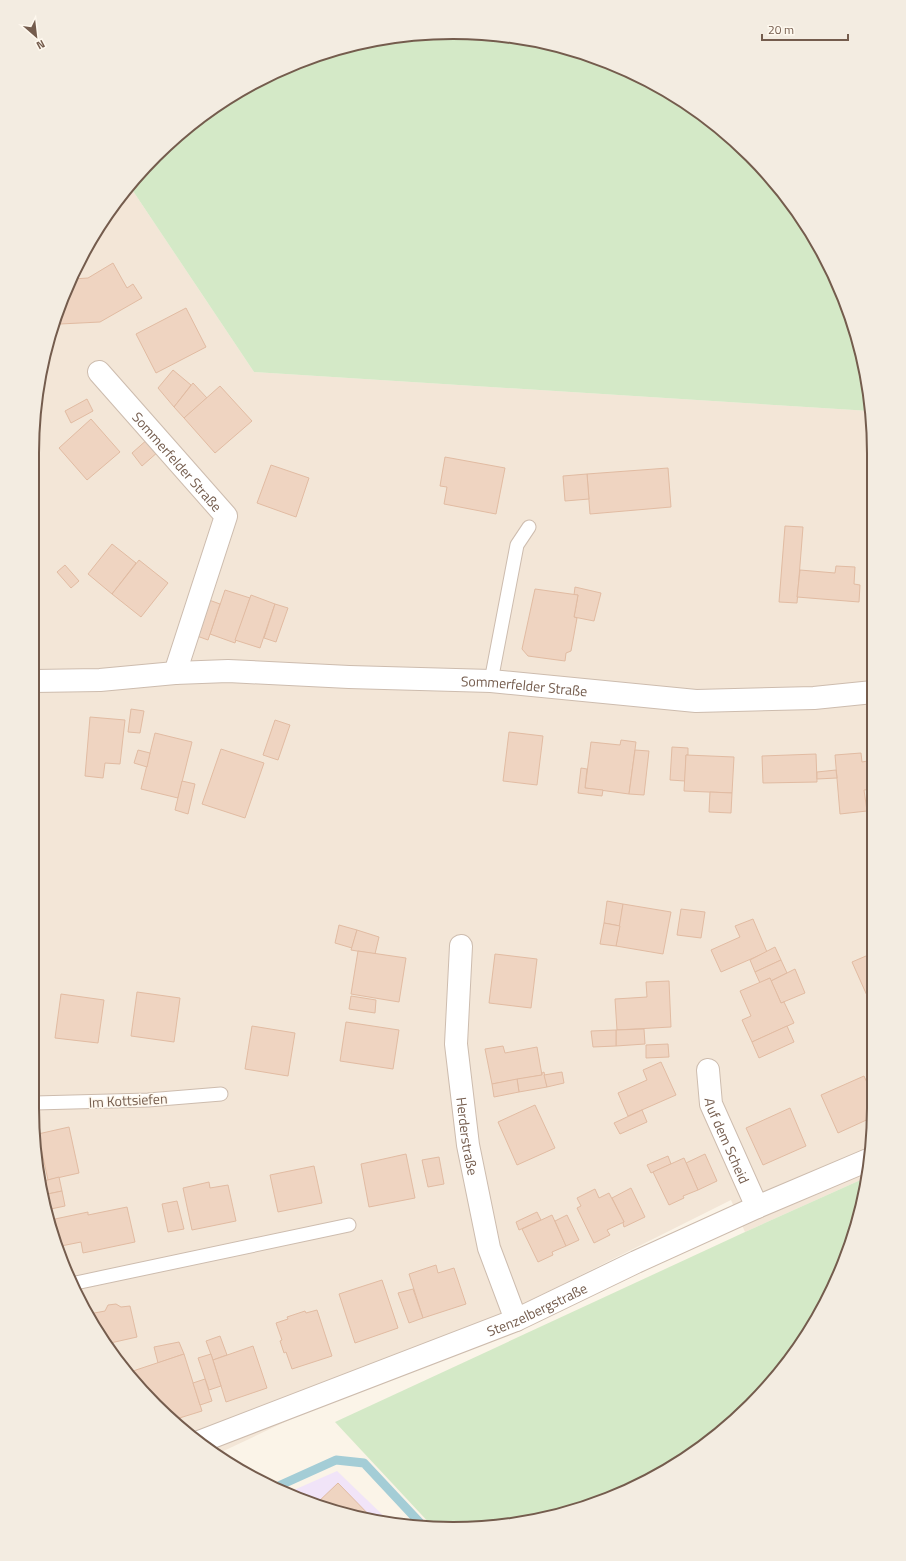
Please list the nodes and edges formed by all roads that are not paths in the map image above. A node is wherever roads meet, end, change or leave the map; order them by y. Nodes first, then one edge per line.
1 (99, 372) dead end
2 (529, 527) dead end
3 (175, 673) junction
4 (39, 681) edge
5 (491, 681) junction
6 (867, 693) edge
7 (461, 946) dead end
8 (708, 1070) dead end
9 (221, 1094) dead end
10 (39, 1103) edge
11 (863, 1162) edge
12 (757, 1207) junction
13 (349, 1226) dead end
14 (78, 1282) edge
15 (516, 1320) junction
16 (206, 1440) edge

1 - 3 street, Sommerfelder Straße
2 - 5 lane
3 - 4 street, Sommerfelder Straße
3 - 5 street, Sommerfelder Straße
5 - 6 street, Sommerfelder Straße
7 - 15 street, Herderstraße
8 - 12 street, Auf dem Scheid
9 - 10 lane, Im Kottsiefen
11 - 12 street, Stenzelbergstraße
12 - 15 street, Stenzelbergstraße
13 - 14 lane
15 - 16 street, Stenzelbergstraße

